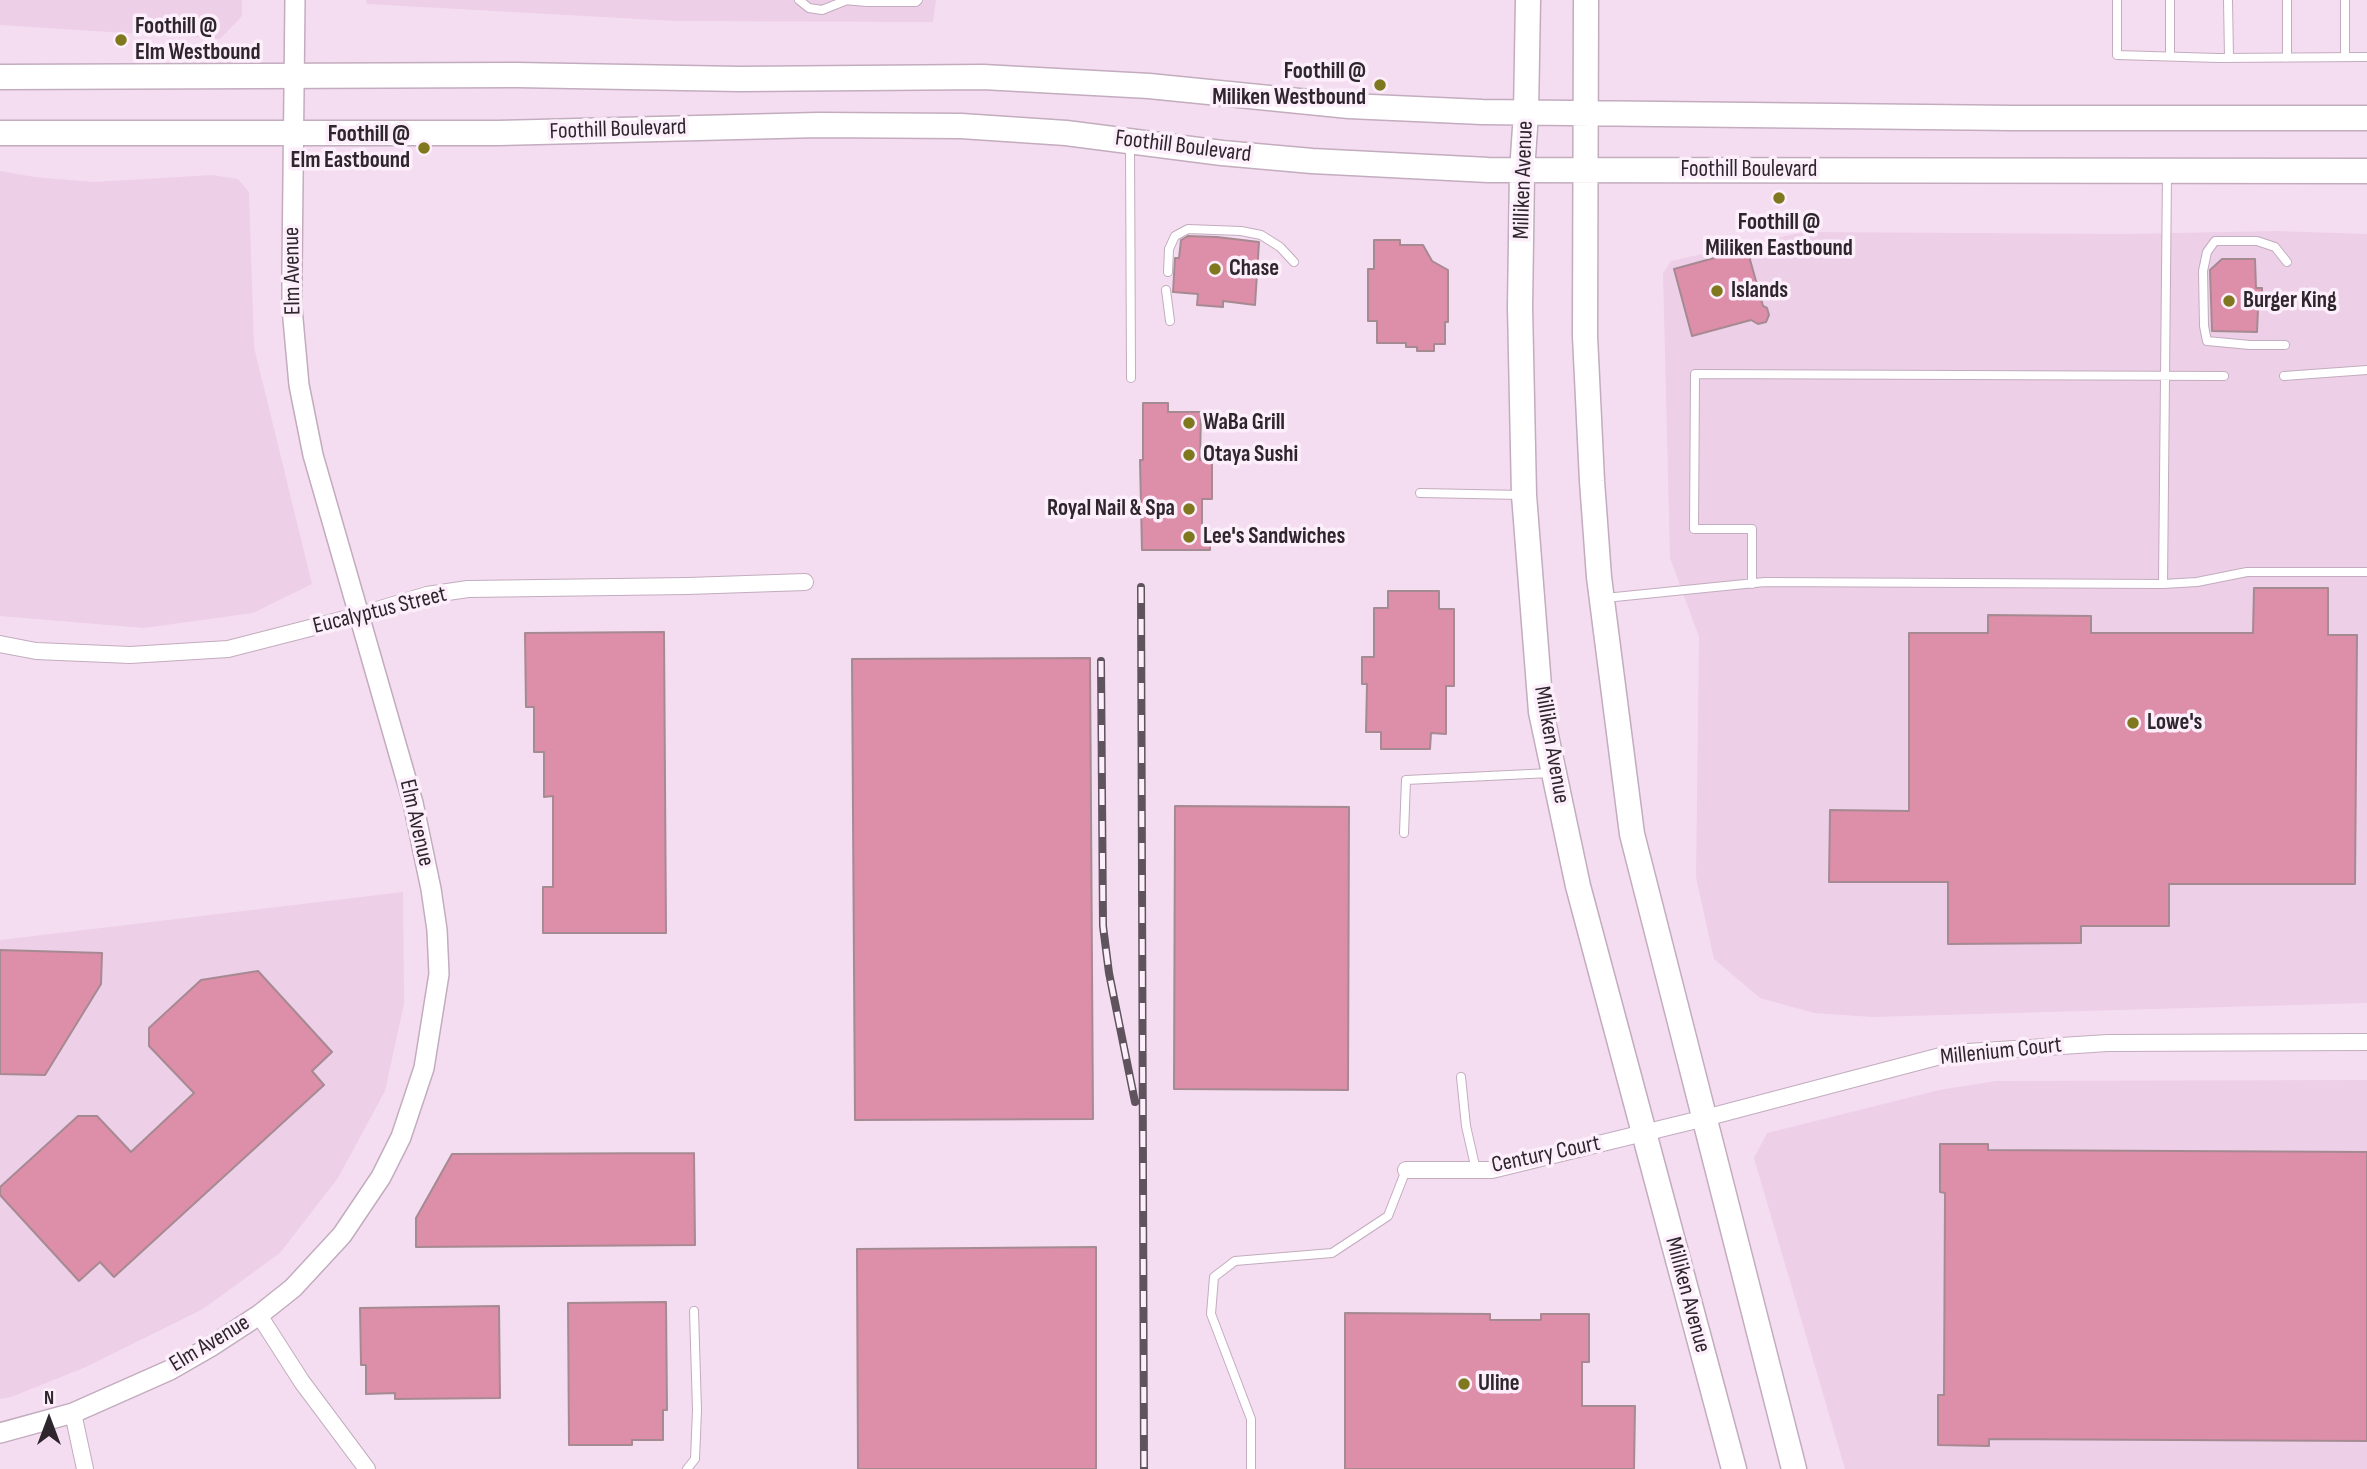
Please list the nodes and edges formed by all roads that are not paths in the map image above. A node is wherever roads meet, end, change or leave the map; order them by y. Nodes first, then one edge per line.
1 (295, 0) edge
2 (799, 0) edge
3 (845, 0) edge
4 (918, 0) edge
5 (1528, 0) edge
6 (1586, 0) edge
7 (2117, 0) edge
8 (2170, 0) edge
9 (2228, 0) edge
10 (2287, 0) edge
11 (2345, 0) edge
12 (2170, 57) junction
13 (2229, 58) junction
14 (2287, 58) junction
15 (2345, 58) junction
16 (2367, 58) edge
17 (295, 76) junction
18 (0, 77) edge
19 (1526, 113) junction
20 (1586, 113) junction
21 (2367, 118) edge
22 (0, 133) edge
23 (295, 134) junction
24 (1130, 141) junction
25 (2167, 170) junction
26 (1522, 171) junction
27 (1587, 171) junction
28 (2367, 171) edge
29 (1294, 262) dead end
30 (2287, 262) dead end
31 (1168, 272) dead end
32 (1166, 290) dead end
33 (1170, 321) dead end
34 (2285, 345) dead end
35 (2367, 370) edge
36 (2165, 376) junction
37 (2224, 376) dead end
38 (2284, 376) dead end
39 (1131, 378) dead end
40 (1420, 493) dead end
41 (1524, 495) junction
42 (2367, 572) edge
43 (805, 582) dead end
44 (1752, 584) junction
45 (2164, 584) junction
46 (1602, 598) junction
47 (358, 616) junction
48 (0, 643) edge
49 (1554, 773) junction
50 (1404, 833) dead end
51 (2367, 1042) edge
52 (1461, 1077) dead end
53 (1705, 1118) junction
54 (1644, 1133) junction
55 (1406, 1170) joint
56 (1476, 1170) junction
57 (694, 1311) dead end
58 (259, 1315) junction
59 (73, 1413) junction
60 (0, 1433) edge
61 (85, 1469) edge
62 (367, 1469) edge
63 (687, 1469) edge
64 (1251, 1469) edge
65 (1734, 1469) edge
66 (1794, 1469) edge

1 - 17 street, Elm Avenue
2 - 3 lane
3 - 4 lane
5 - 19 main road, Milliken Avenue
6 - 20 main road
7 - 12 lane
8 - 12 lane
9 - 13 lane
10 - 14 lane
11 - 15 lane
12 - 13 lane
13 - 14 lane
14 - 15 lane
15 - 16 lane
17 - 18 main road
17 - 19 main road
17 - 23 street, Elm Avenue
19 - 20 main road
19 - 26 main road, Milliken Avenue
20 - 21 main road
20 - 27 main road
22 - 23 main road, Foothill Boulevard
23 - 24 main road, Foothill Boulevard
23 - 47 street, Elm Avenue
24 - 26 main road, Foothill Boulevard
24 - 39 lane
25 - 27 main road, Foothill Boulevard
25 - 28 main road, Foothill Boulevard
25 - 36 lane
26 - 27 main road, Foothill Boulevard
26 - 41 main road, Milliken Avenue
27 - 46 main road
29 - 31 lane
30 - 34 lane
32 - 33 lane
35 - 38 lane
36 - 37 lane
36 - 44 lane
36 - 45 lane
40 - 41 lane
41 - 49 main road, Milliken Avenue
42 - 45 lane
43 - 47 street, Eucalyptus Street
44 - 45 lane
44 - 46 lane
46 - 53 main road
47 - 48 street, Eucalyptus Street
47 - 58 street, Elm Avenue
49 - 50 lane
49 - 54 main road, Milliken Avenue
51 - 53 street, Millenium Court
52 - 56 lane
53 - 54 street, Millenium Court
53 - 66 main road
54 - 56 street, Century Court
54 - 65 main road, Milliken Avenue
55 - 56 street, Century Court
55 - 64 lane
57 - 63 lane
58 - 59 street, Elm Avenue
58 - 62 street
59 - 60 street, Elm Avenue
59 - 61 street

